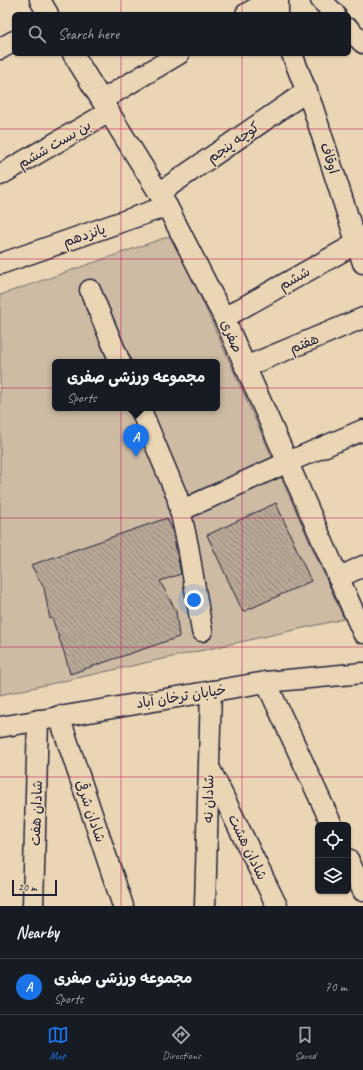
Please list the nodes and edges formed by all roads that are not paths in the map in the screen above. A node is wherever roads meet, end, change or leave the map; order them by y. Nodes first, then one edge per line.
1 (40, 0) edge
2 (270, 0) edge
3 (278, 0) edge
4 (47, 12) edge
5 (249, 12) edge
6 (278, 12) edge
7 (351, 28) edge
8 (351, 30) edge
9 (363, 30) edge
10 (12, 41) edge
11 (363, 43) edge
12 (0, 49) edge
13 (74, 56) edge
14 (176, 56) edge
15 (293, 56) edge
16 (307, 91) junction
17 (106, 106) junction
18 (0, 175) edge
19 (163, 199) junction
20 (360, 240) edge
21 (363, 263) edge
22 (0, 264) edge
23 (90, 290) dead end
24 (224, 318) junction
25 (363, 318) edge
26 (119, 359) edge
27 (245, 367) junction
28 (141, 411) edge
29 (363, 430) edge
30 (288, 462) junction
31 (180, 511) junction
32 (363, 566) edge
33 (338, 578) junction
34 (202, 631) dead end
35 (363, 633) edge
36 (363, 673) edge
37 (266, 682) junction
38 (211, 691) junction
39 (59, 716) junction
40 (38, 720) junction
41 (0, 726) edge
42 (209, 767) junction
43 (331, 822) edge
44 (351, 865) edge
45 (363, 891) edge
46 (33, 906) edge
47 (123, 906) edge
48 (205, 906) edge
49 (277, 906) edge

1 - 4 street
2 - 5 street
3 - 6 street
7 - 9 street
8 - 11 street
10 - 12 street
13 - 17 street, صفری
14 - 17 street, بن بست ششم
15 - 16 street, اوقاف
16 - 19 street, کوچه پنجم
16 - 20 street, اوقاف
17 - 18 street, بن بست ششم
17 - 19 street, صفری
19 - 22 street, پانزدهم
19 - 24 street, صفری
20 - 21 street, اوقاف
20 - 24 street, ششم
23 - 26 street
24 - 27 street, صفری
25 - 27 street, هفتم
27 - 30 street, صفری
28 - 31 street
29 - 30 street
30 - 31 street
30 - 33 street, صفری
31 - 34 street
32 - 33 street
33 - 35 street, صفری
36 - 37 street, خیابان ترخان آباد
37 - 38 street, خیابان ترخان آباد
37 - 43 street
38 - 39 street, خیابان ترخان آباد
38 - 42 street, شادان نه
39 - 40 street, خیابان ترخان آباد
39 - 47 street, شادان شرقی
40 - 41 street, خیابان ترخان آباد
40 - 46 street, شادان هفت
42 - 48 street, شادان نه
42 - 49 street, شادان هشت
44 - 45 street

